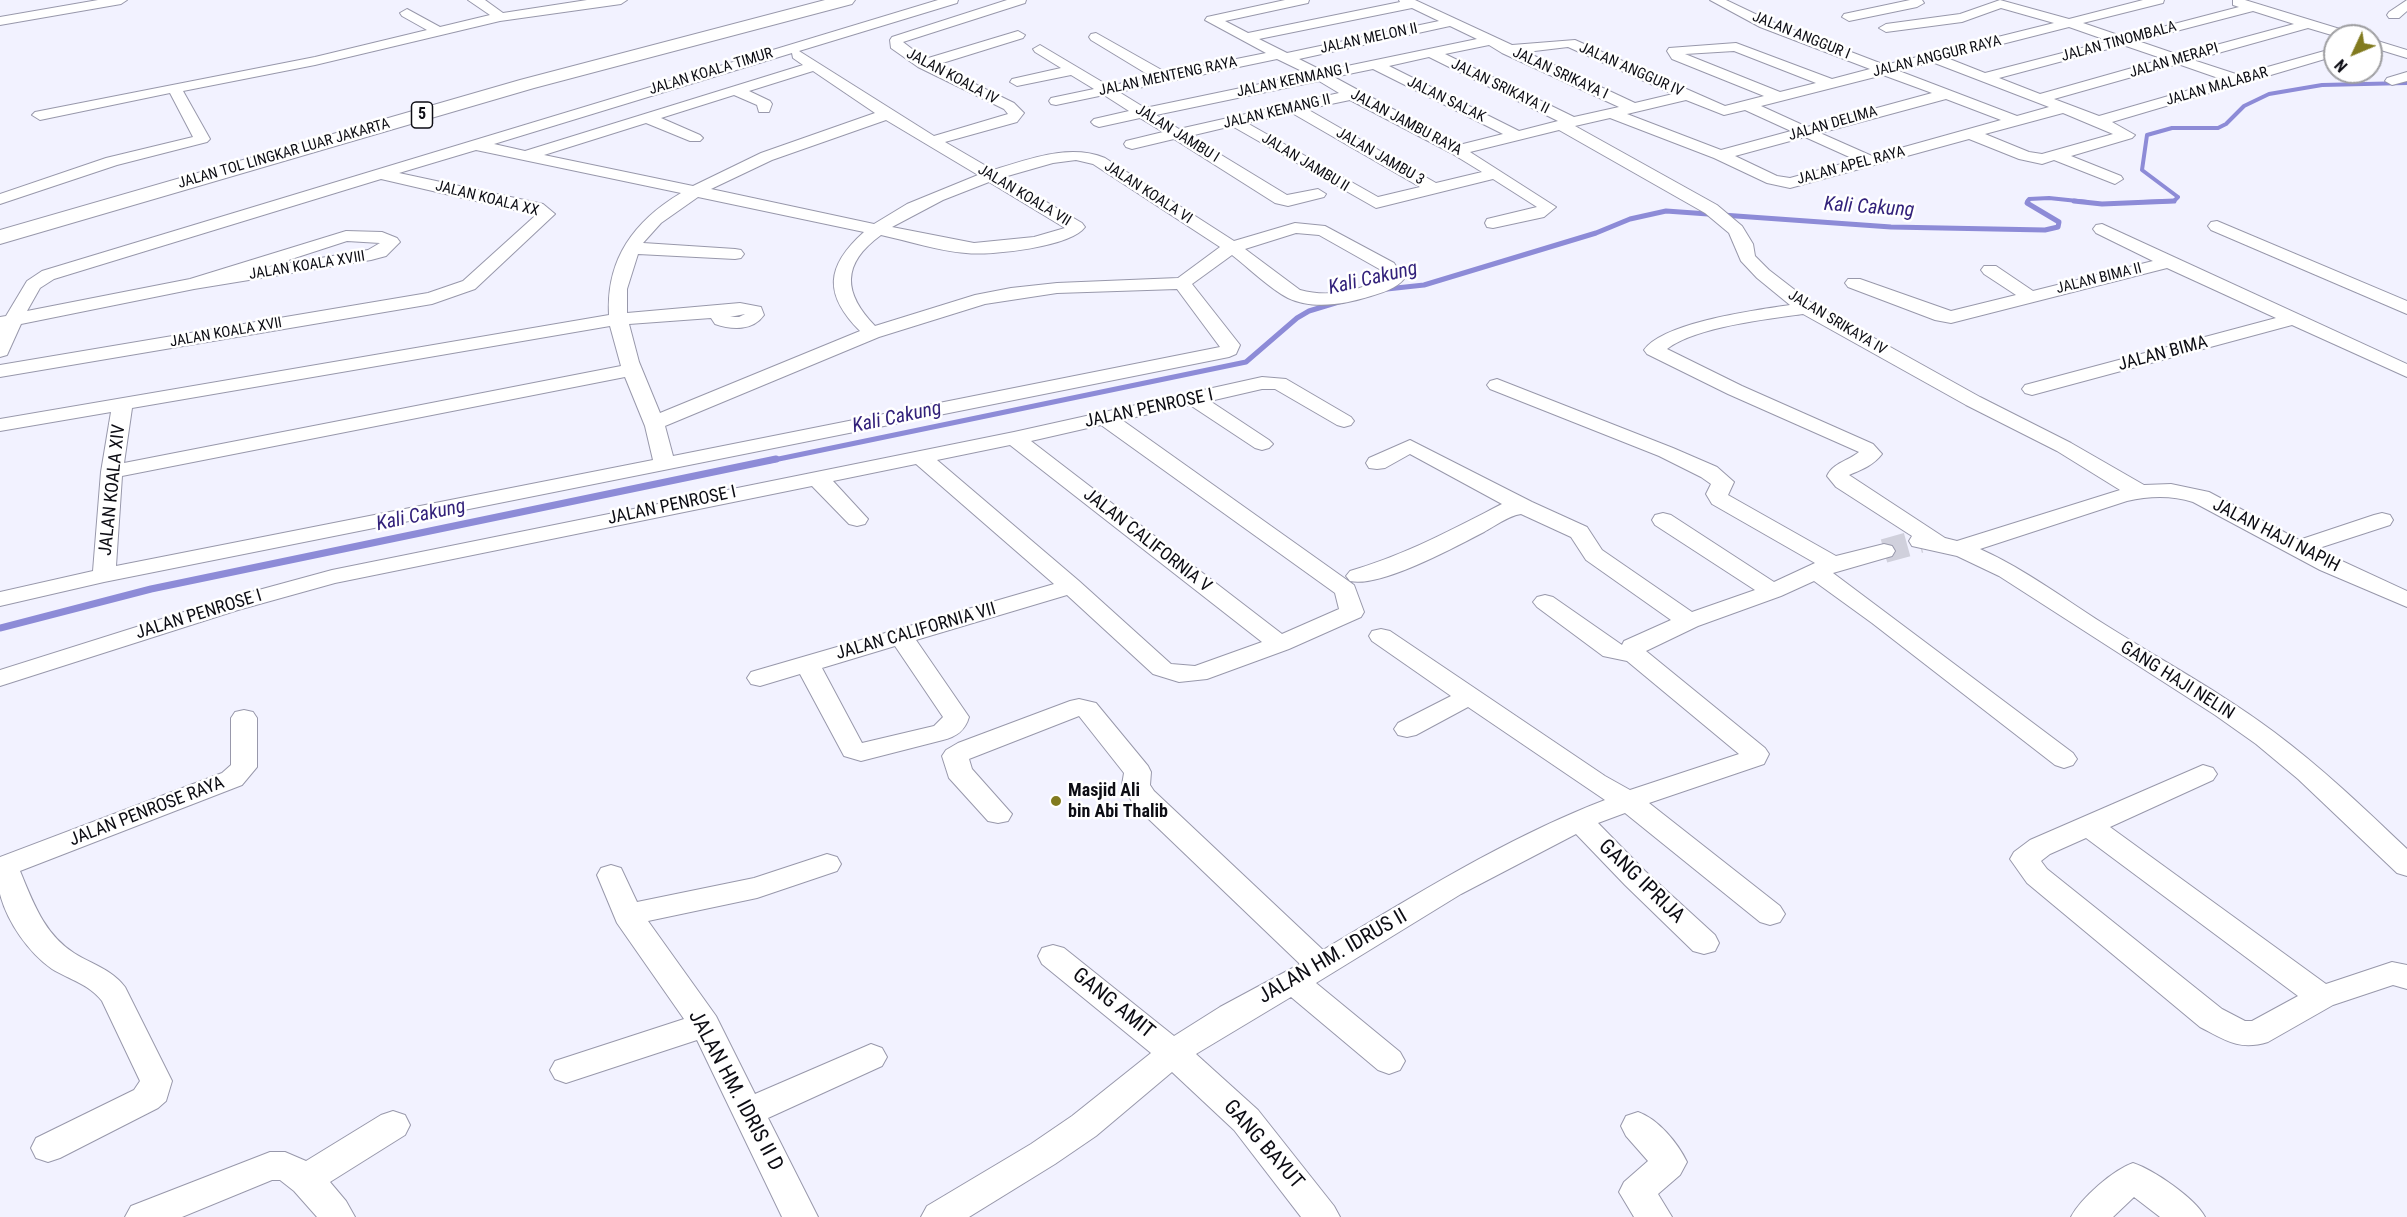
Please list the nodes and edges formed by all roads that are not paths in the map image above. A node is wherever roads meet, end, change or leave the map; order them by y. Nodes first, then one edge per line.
1 (121, 0) edge
2 (474, 0) edge
3 (621, 0) edge
4 (807, 0) edge
5 (846, 0) edge
6 (952, 0) edge
7 (980, 0) edge
8 (1303, 0) edge
9 (1716, 0) edge
10 (1913, 0) edge
11 (2231, 0) edge
12 (2152, 1) edge
13 (1409, 2) edge
14 (2003, 2) edge
15 (2407, 4) edge
16 (1000, 6) junction
17 (1022, 7) edge
18 (2253, 7) junction
19 (407, 13) dead end
20 (2394, 15) dead end
21 (500, 16) junction
22 (1849, 17) dead end
23 (0, 21) edge
24 (1452, 21) junction
25 (2070, 23) junction
26 (2307, 24) junction
27 (1886, 28) dead end
28 (2323, 29) edge
29 (439, 32) junction
30 (1018, 35) dead end
31 (1096, 37) dead end
32 (1247, 37) junction
33 (2396, 39) dead end
34 (2124, 40) junction
35 (1488, 41) junction
36 (2383, 42) edge
37 (2383, 47) edge
38 (1040, 49) dead end
39 (1507, 50) junction
40 (1429, 52) junction
41 (2407, 54) edge
42 (798, 55) dead end
43 (1283, 56) junction
44 (2323, 56) edge
45 (1934, 58) junction
46 (2178, 59) junction
47 (923, 64) junction
48 (1374, 64) junction
49 (814, 66) junction
50 (1072, 70) junction
51 (1887, 70) junction
52 (1320, 75) junction
53 (2407, 76) edge
54 (1985, 77) junction
55 (1164, 78) junction
56 (2239, 80) junction
57 (2392, 81) dead end
58 (1017, 82) dead end
59 (1832, 84) junction
60 (174, 88) junction
61 (734, 90) junction
62 (1107, 91) junction
63 (1947, 94) junction
64 (1352, 95) junction
65 (1687, 95) junction
66 (1779, 97) junction
67 (2040, 98) junction
68 (1056, 101) dead end
69 (1748, 106) junction
70 (1632, 107) junction
71 (1294, 108) junction
72 (2063, 108) junction
73 (764, 109) dead end
74 (1716, 109) joint
75 (1144, 113) junction
76 (1611, 113) junction
77 (887, 114) junction
78 (40, 115) dead end
79 (647, 118) junction
80 (2014, 120) junction
81 (1099, 122) dead end
82 (1235, 122) junction
83 (2098, 122) junction
84 (1566, 124) junction
85 (1805, 132) junction
86 (1968, 133) junction
87 (1177, 134) junction
88 (1518, 136) junction
89 (695, 138) dead end
90 (932, 141) junction
91 (471, 144) junction
92 (1132, 144) dead end
93 (1457, 150) junction
94 (528, 155) junction
95 (1720, 155) junction
96 (2057, 156) junction
97 (1871, 161) junction
98 (378, 174) junction
99 (1495, 174) junction
100 (990, 176) junction
101 (1326, 176) junction
102 (2115, 179) dead end
103 (1266, 189) junction
104 (1434, 189) junction
105 (696, 191) junction
106 (1318, 194) dead end
107 (0, 199) edge
108 (1493, 223) dead end
109 (0, 224) edge
110 (2217, 226) dead end
111 (876, 229) junction
112 (2102, 229) dead end
113 (0, 237) edge
114 (1232, 247) junction
115 (632, 248) junction
116 (735, 254) dead end
117 (2169, 262) junction
118 (1990, 270) dead end
119 (1182, 283) junction
120 (1854, 283) dead end
121 (194, 284) junction
122 (452, 293) joint
123 (2029, 296) junction
124 (1806, 308) junction
125 (2407, 308) edge
126 (726, 311) dead end
127 (618, 319) junction
128 (2295, 319) junction
129 (7, 321) edge
130 (872, 333) junction
131 (0, 351) edge
132 (631, 370) junction
133 (2407, 371) edge
134 (0, 372) edge
135 (1497, 385) dead end
136 (2032, 389) dead end
137 (1194, 399) junction
138 (123, 404) junction
139 (1105, 418) junction
140 (1344, 421) dead end
141 (654, 423) junction
142 (0, 425) edge
143 (1014, 438) junction
144 (1262, 444) dead end
145 (920, 457) junction
146 (1377, 463) dead end
147 (665, 465) junction
148 (112, 472) junction
149 (818, 478) junction
150 (2140, 492) junction
151 (1524, 507) junction
152 (857, 519) dead end
153 (1663, 520) dead end
154 (2382, 520) dead end
155 (1938, 544) junction
156 (2298, 548) junction
157 (1884, 551) tunnel mouth
158 (1825, 568) junction
159 (104, 575) junction
160 (1358, 576) dead end
161 (1071, 586) junction
162 (1773, 591) junction
163 (0, 598) edge
164 (2407, 600) edge
165 (1545, 602) dead end
166 (1689, 621) junction
167 (1381, 636) dead end
168 (902, 638) junction
169 (1280, 644) junction
170 (1634, 654) junction
171 (807, 664) junction
172 (0, 678) edge
173 (760, 678) dead end
174 (1470, 696) junction
175 (244, 718) dead end
176 (1407, 729) dead end
177 (2064, 759) dead end
178 (2203, 774) dead end
179 (1630, 802) junction
180 (998, 814) dead end
181 (1579, 820) junction
182 (2088, 825) junction
183 (827, 864) dead end
184 (2407, 866) edge
185 (2, 867) edge
186 (610, 875) dead end
187 (1770, 914) dead end
188 (627, 915) junction
189 (1704, 943) dead end
190 (1053, 956) dead end
191 (1321, 966) junction
192 (2407, 977) edge
193 (1292, 981) junction
194 (2322, 997) junction
195 (705, 1025) junction
196 (1173, 1053) junction
197 (871, 1057) dead end
198 (1389, 1061) dead end
199 (566, 1070) dead end
200 (747, 1112) junction
201 (393, 1125) dead end
202 (1638, 1126) dead end
203 (48, 1148) dead end
204 (304, 1180) junction
205 (143, 1217) edge
206 (337, 1217) edge
207 (800, 1217) edge
208 (939, 1217) edge
209 (1322, 1217) edge
210 (1654, 1217) edge
211 (2089, 1217) edge
212 (2187, 1217) edge

1 - 23 street
2 - 21 street
3 - 21 street
4 - 109 highway, JALAN TOL LINGKAR LUAR JAKARTA / 5
5 - 113 highway, JALAN TOL LINGKAR LUAR JAKARTA / 5
6 - 91 street, JALAN KOALA TIMUR
7 - 16 street
8 - 32 street, JALAN JAMBU RAYA
9 - 51 street, JALAN ANGGUR I
10 - 22 street
11 - 18 street
12 - 25 street, JALAN ANGGUR RAYA
13 - 24 street, JALAN SRIKAYA I
13 - 32 street
14 - 25 street
14 - 27 street
15 - 20 street
16 - 17 street
16 - 47 street, JALAN KOALA IV
18 - 26 street
18 - 34 street, JALAN TINOMBALA
19 - 29 street
21 - 29 street
24 - 35 street, JALAN SRIKAYA I
24 - 43 street, JALAN MELON II
25 - 34 street
25 - 45 street, JALAN ANGGUR RAYA
26 - 28 street
26 - 46 street, JALAN MERAPI
29 - 60 street
30 - 47 street
31 - 55 street
32 - 43 street, JALAN JAMBU RAYA
33 - 36 street
34 - 46 street
34 - 54 street, JALAN TINOMBALA
35 - 39 street, JALAN SRIKAYA I
35 - 40 street, JALAN KENMANG I
37 - 41 street
38 - 50 street, JALAN JAMBU I
39 - 65 street, JALAN ANGGUR IV
39 - 70 street, JALAN SRIKAYA I
40 - 48 street, JALAN KENMANG I
40 - 84 street, JALAN SRIKAYA II
42 - 49 street, JALAN KOALA VII
43 - 52 street, JALAN JAMBU RAYA
43 - 55 street, JALAN MENTENG RAYA
44 - 56 street, JALAN MALABAR
45 - 51 street, JALAN ANGGUR RAYA
45 - 54 street
46 - 56 street
46 - 67 street, JALAN MERAPI
47 - 90 street, JALAN KOALA IV
48 - 52 street, JALAN KENMANG I
48 - 88 street, JALAN SALAK
49 - 61 street
49 - 77 street, JALAN KOALA VII
50 - 58 street
50 - 62 street, JALAN JAMBU I
51 - 59 street, JALAN ANGGUR RAYA
51 - 63 street, JALAN ANGGUR I
52 - 64 street, JALAN JAMBU RAYA
52 - 75 street, JALAN KENMANG I
53 - 57 street
54 - 67 street
55 - 62 street, JALAN MENTENG RAYA
56 - 83 street, JALAN MALABAR
59 - 66 street, JALAN ANGGUR RAYA
59 - 66 street
60 - 78 street
60 - 107 street
61 - 73 street
61 - 79 street
62 - 68 street, JALAN MENTENG RAYA
62 - 75 street, JALAN JAMBU I
63 - 80 street, JALAN ANGGUR I
63 - 85 street, JALAN DELIMA
64 - 71 street, JALAN KEMANG II
64 - 93 street, JALAN JAMBU RAYA
65 - 70 street
65 - 74 street, JALAN ANGGUR IV
66 - 69 street, JALAN ANGGUR RAYA
67 - 72 street
69 - 74 street, JALAN ANGGUR RAYA
69 - 85 street
70 - 76 street
71 - 82 street, JALAN KEMANG II
71 - 104 street, JALAN JAMBU 3
72 - 80 street, JALAN APEL RAYA
72 - 83 street
75 - 81 street, JALAN KENMANG I
75 - 87 street, JALAN JAMBU I
76 - 84 street
76 - 95 street, JALAN APEL RAYA
77 - 90 street, JALAN KOALA VII
77 - 105 street
79 - 89 street
79 - 94 street
80 - 86 street, JALAN APEL RAYA
82 - 87 street, JALAN KEMANG II
82 - 101 street, JALAN JAMBU II
83 - 96 street
84 - 88 street
84 - 124 street, JALAN SRIKAYA IV
85 - 95 street, JALAN DELIMA
85 - 97 street
86 - 96 street
86 - 97 street, JALAN APEL RAYA
87 - 92 street, JALAN KEMANG II
87 - 103 street, JALAN JAMBU I
88 - 93 street
90 - 100 street, JALAN KOALA VII
91 - 94 street
91 - 98 street, JALAN KOALA TIMUR
93 - 99 street, JALAN JAMBU RAYA
94 - 105 street
95 - 97 street, JALAN APEL RAYA
96 - 102 street
98 - 122 street, JALAN KOALA XX
98 - 129 street, JALAN KOALA TIMUR
99 - 104 street
99 - 108 street, JALAN JAMBU RAYA
100 - 111 street, JALAN KOALA VI
100 - 111 street, JALAN KOALA VII
100 - 114 street, JALAN KOALA VI
101 - 103 street
101 - 104 street, JALAN JAMBU II
103 - 106 street, JALAN JAMBU I
105 - 111 street
105 - 115 street
110 - 125 street
111 - 130 street, JALAN KOALA VI
112 - 117 street
114 - 114 street
114 - 119 street
115 - 116 street
115 - 127 street
117 - 123 street, JALAN BIMA II
117 - 128 street
118 - 123 street
119 - 130 street
119 - 147 street
120 - 123 street, JALAN BIMA II
121 - 121 street, JALAN KOALA XVIII
121 - 129 street, JALAN KOALA XVIII
122 - 134 street, JALAN KOALA XVII
124 - 150 street, JALAN SRIKAYA IV
124 - 155 street, GANG HAJI NELIN
126 - 127 street
127 - 132 street
127 - 138 street
128 - 133 street
128 - 136 street, JALAN BIMA
129 - 131 street, JALAN KOALA TIMUR
130 - 141 street
132 - 141 street
132 - 148 street
135 - 158 street
137 - 139 street, JALAN PENROSE I
137 - 140 street, JALAN PENROSE I
137 - 144 street
138 - 142 street
138 - 148 street, JALAN KOALA XIV
139 - 143 street, JALAN PENROSE I
139 - 169 street
141 - 147 street
143 - 145 street, JALAN PENROSE I
143 - 169 street, JALAN CALIFORNIA V
145 - 149 street, JALAN PENROSE I
145 - 161 street
146 - 151 street
147 - 159 street
148 - 159 street, JALAN KOALA XIV
149 - 152 street
149 - 172 street, JALAN PENROSE I
150 - 155 street, JALAN HAJI NAPIH
150 - 156 street, JALAN HAJI NAPIH
151 - 160 street
151 - 166 street
153 - 162 street
154 - 156 street
155 - 184 street, GANG HAJI NELIN
156 - 164 street, JALAN HAJI NAPIH
157 - 158 street
158 - 162 street
158 - 177 street
159 - 163 street
161 - 168 street, JALAN CALIFORNIA VII
161 - 169 street
162 - 166 street
165 - 170 street
166 - 170 street
167 - 174 street
168 - 171 street, JALAN CALIFORNIA VII
168 - 171 street
170 - 179 street, JALAN HM. IDRUS II
171 - 173 street, JALAN CALIFORNIA VII
174 - 176 street
174 - 179 street
175 - 185 street, JALAN PENROSE RAYA
178 - 182 street
179 - 181 street, JALAN HM. IDRUS II
179 - 187 street
180 - 191 street
181 - 189 street, GANG IPRIJA
181 - 191 street, JALAN HM. IDRUS II
182 - 194 street
182 - 194 street
183 - 188 street
185 - 203 street
186 - 188 street, JALAN HM. IDRIS II D
188 - 195 street, JALAN HM. IDRIS II D
190 - 196 street, GANG AMIT
191 - 193 street, JALAN HM. IDRUS II
192 - 194 street
193 - 196 street, JALAN HM. IDRUS II
193 - 198 street
195 - 199 street
195 - 200 street, JALAN HM. IDRIS II D
196 - 208 street, JALAN HM. IDRUS II
196 - 209 street, GANG BAYUT
197 - 200 street
200 - 207 street, JALAN HM. IDRIS II D
201 - 204 street
202 - 210 street
204 - 205 street
204 - 206 street
211 - 212 street

